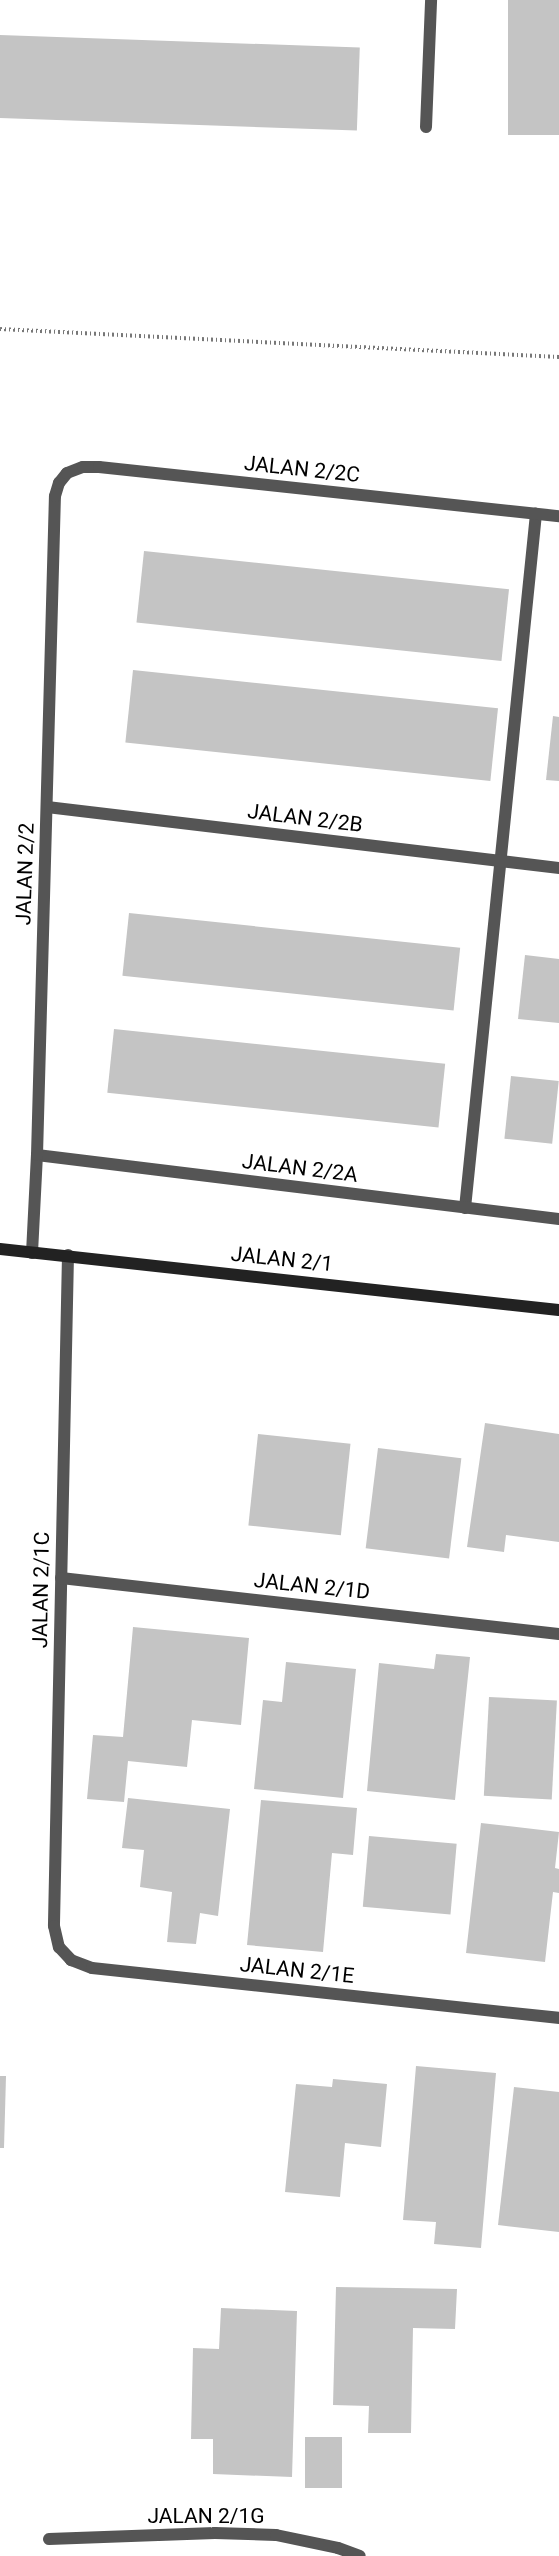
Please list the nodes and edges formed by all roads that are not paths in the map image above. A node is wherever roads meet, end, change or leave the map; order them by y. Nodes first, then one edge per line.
1 (431, 0) edge
2 (426, 128) dead end
3 (55, 496) joint
4 (536, 514) junction
5 (559, 516) edge
6 (47, 807) junction
7 (501, 861) junction
8 (559, 868) edge
9 (37, 1155) junction
10 (465, 1208) junction
11 (559, 1220) edge
12 (0, 1249) edge
13 (32, 1253) junction
14 (68, 1255) junction
15 (559, 1310) edge
16 (61, 1578) junction
17 (559, 1634) edge
18 (54, 1926) joint
19 (559, 2018) edge
20 (49, 2539) dead end
21 (360, 2556) edge

1 - 2 street
3 - 4 street, JALAN 2/2C
3 - 6 street, JALAN 2/2
4 - 5 street, JALAN 2/2C
4 - 7 street
6 - 7 street, JALAN 2/2B
6 - 9 street, JALAN 2/2
7 - 8 street, JALAN 2/2B
7 - 10 street
9 - 10 street, JALAN 2/2A
9 - 13 street, JALAN 2/2
10 - 11 street, JALAN 2/2A
12 - 13 street, JALAN 2/1
13 - 14 street, JALAN 2/1
14 - 15 street, JALAN 2/1
14 - 16 street, JALAN 2/1C
16 - 17 street, JALAN 2/1D
16 - 18 street, JALAN 2/1C
18 - 19 street, JALAN 2/1E
20 - 21 street, JALAN 2/1G

